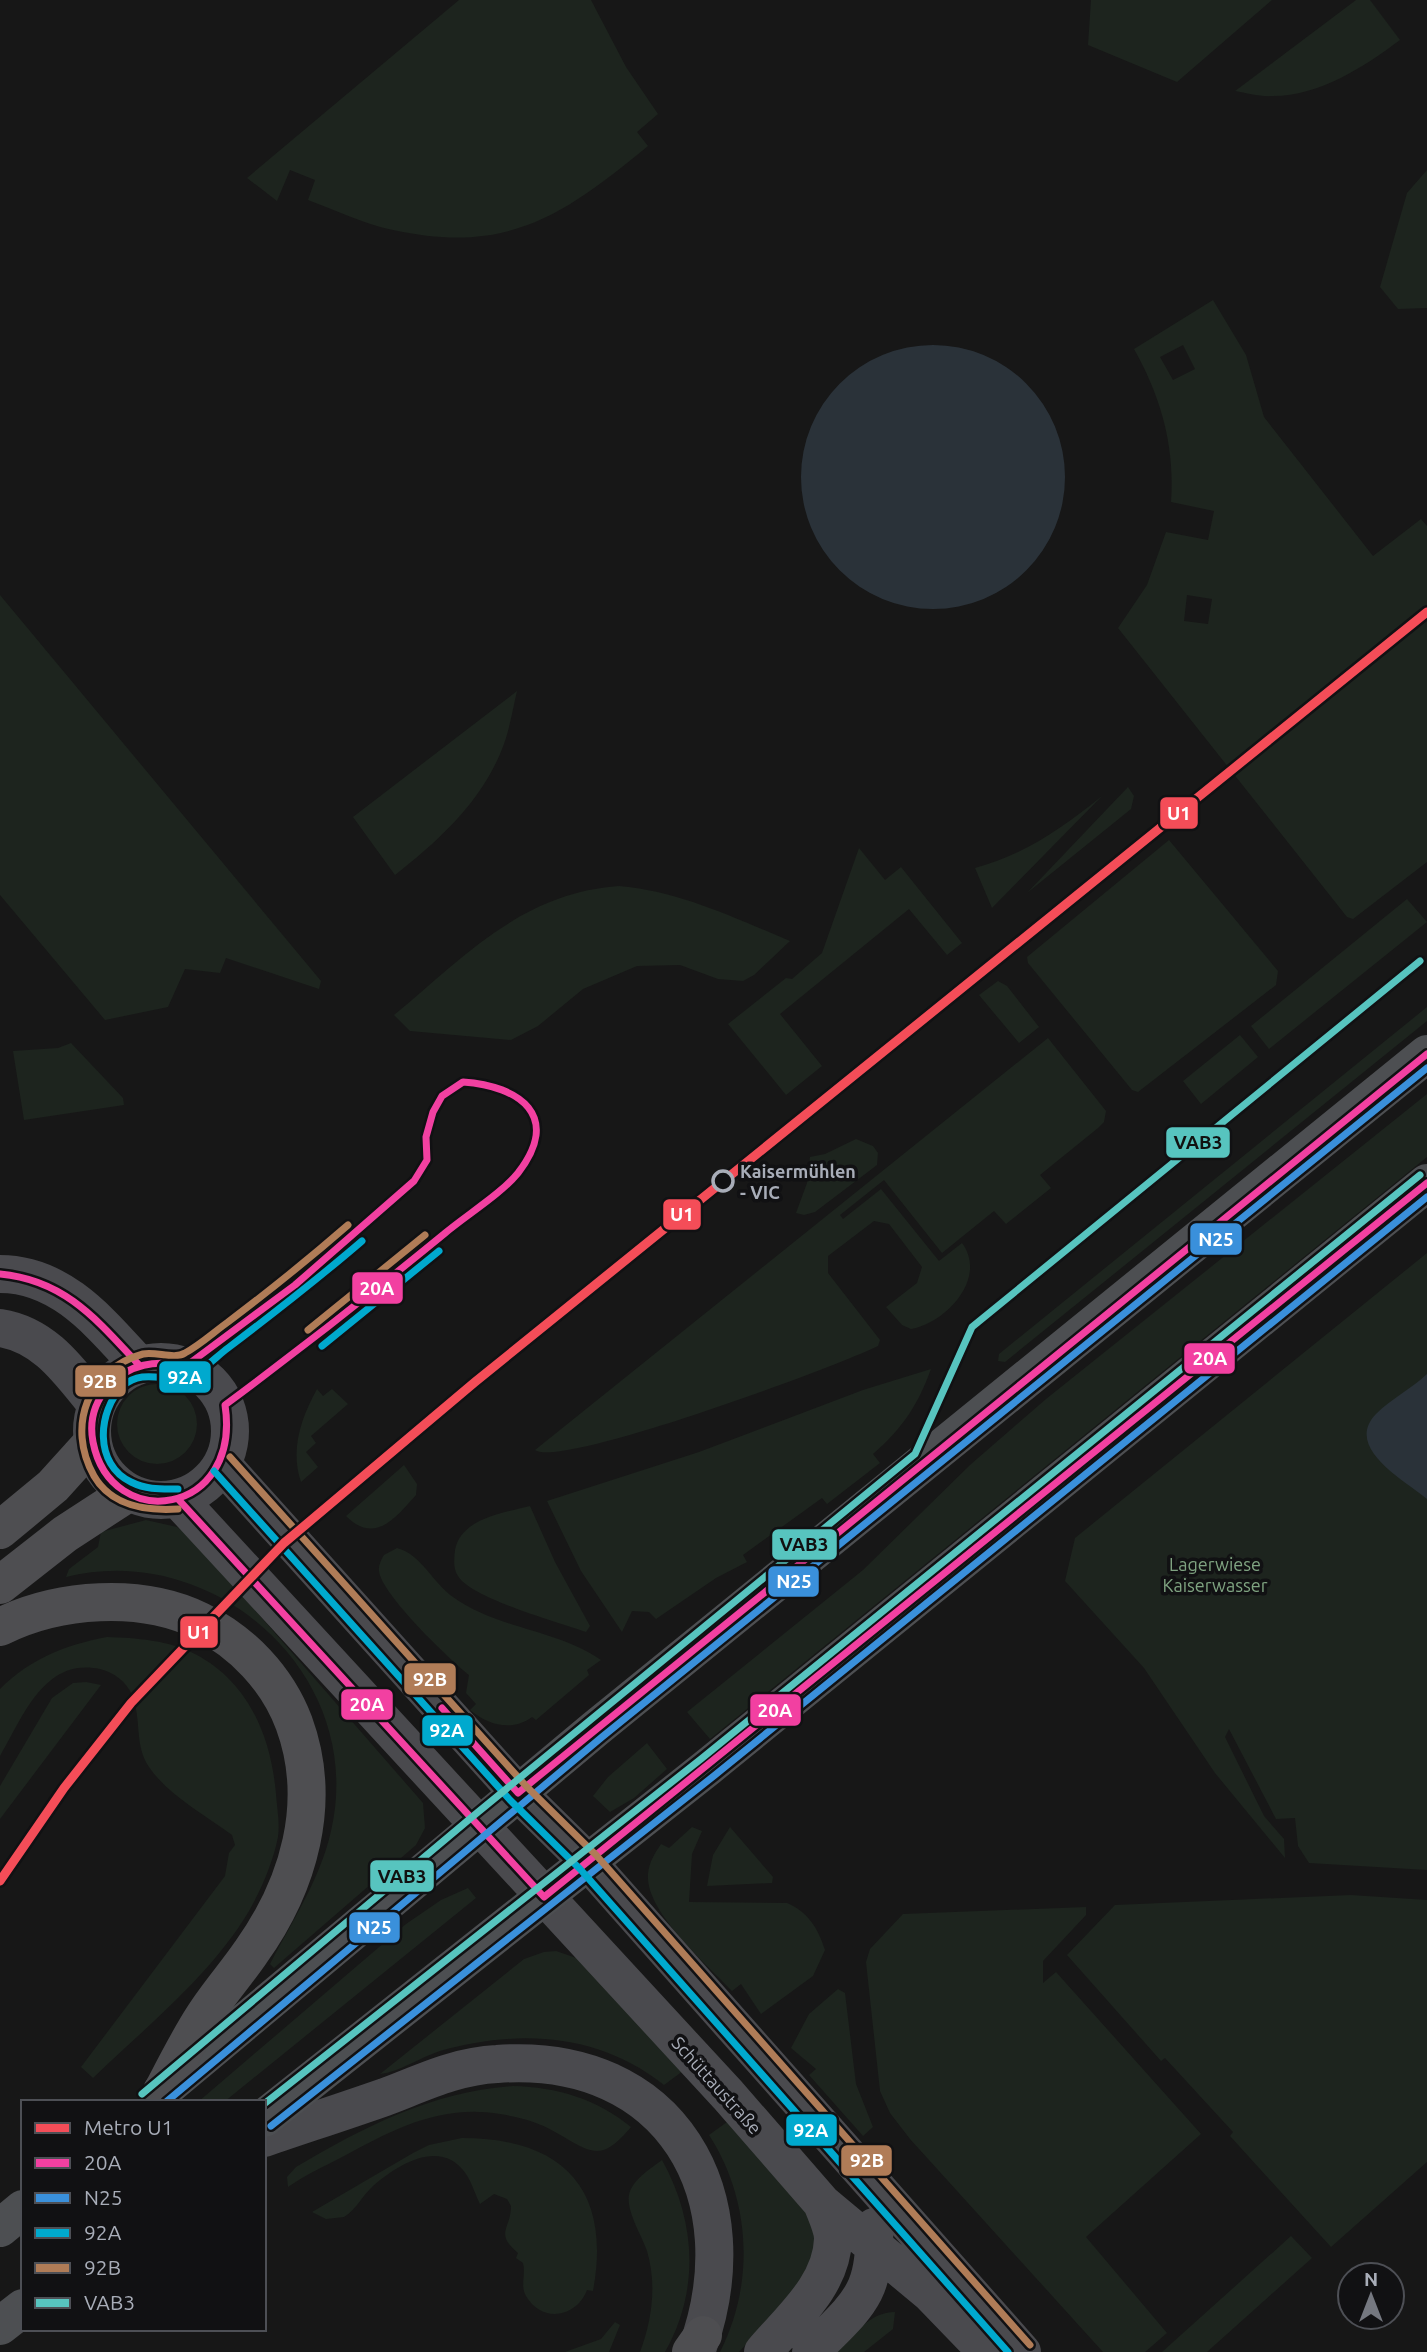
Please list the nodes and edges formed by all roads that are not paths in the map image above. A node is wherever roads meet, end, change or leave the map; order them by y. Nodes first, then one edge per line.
1 (1427, 1054) edge
2 (1427, 1183) edge
3 (0, 1274) edge
4 (0, 1328) edge
5 (139, 1365) junction
6 (96, 1404) junction
7 (91, 1444) junction
8 (222, 1464) junction
9 (128, 1493) junction
10 (178, 1499) junction
11 (0, 1530) edge
12 (0, 1585) edge
13 (72, 1606) junction
14 (0, 1627) edge
15 (0, 1650) edge
16 (518, 1793) junction
17 (479, 1825) junction
18 (588, 1862) junction
19 (544, 1897) junction
20 (156, 2096) edge
21 (266, 2116) edge
22 (266, 2137) edge
23 (861, 2167) junction
24 (822, 2203) junction
25 (21, 2211) edge
26 (0, 2228) edge
27 (879, 2256) junction
28 (942, 2284) junction
29 (817, 2289) junction
30 (21, 2310) edge
31 (841, 2321) junction
32 (0, 2326) edge
33 (697, 2346) edge
34 (763, 2352) edge
35 (811, 2352) edge
36 (987, 2352) edge
37 (1022, 2352) edge

1 - 16 main road
2 - 18 main road
3 - 5 main road
4 - 6 main road
5 - 6 main road
5 - 8 main road
6 - 7 main road
7 - 9 main road
7 - 11 highway
8 - 10 main road
8 - 16 main road
9 - 10 main road
9 - 12 highway
10 - 17 main road, Schüttaustraße
13 - 14 highway
13 - 15 highway
13 - 20 highway
16 - 17 main road
16 - 18 main road
17 - 19 main road, Schüttaustraße
17 - 20 main road
18 - 19 main road
18 - 23 main road
19 - 21 main road
19 - 24 main road, Schüttaustraße
22 - 33 main road
23 - 27 main road
23 - 28 main road
24 - 27 main road, Schüttaustraße
24 - 29 main road
25 - 26 main road
27 - 28 main road
27 - 29 main road
27 - 31 main road
28 - 31 main road
28 - 36 main road
28 - 37 main road
29 - 34 main road
30 - 32 main road
31 - 35 main road

